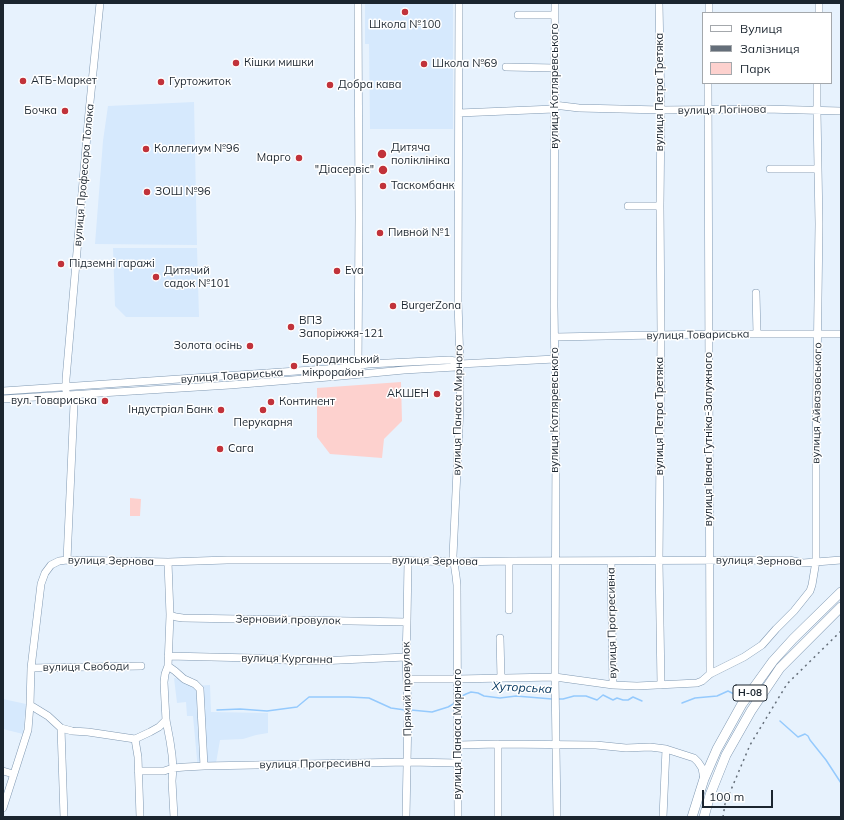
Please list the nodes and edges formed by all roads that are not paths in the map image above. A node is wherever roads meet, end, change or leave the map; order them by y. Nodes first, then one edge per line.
1 (100, 3) edge
2 (358, 3) edge
3 (459, 3) edge
4 (555, 3) edge
5 (660, 3) edge
6 (555, 15) junction
7 (518, 16) dead end
8 (506, 67) dead end
9 (555, 68) junction
10 (708, 84) edge
11 (817, 84) edge
12 (554, 107) junction
13 (661, 110) junction
14 (708, 110) junction
15 (817, 111) junction
16 (841, 111) edge
17 (459, 113) junction
18 (770, 169) dead end
19 (818, 169) junction
20 (628, 206) dead end
21 (660, 206) junction
22 (756, 292) dead end
23 (709, 334) junction
24 (756, 334) junction
25 (818, 334) junction
26 (841, 334) edge
27 (660, 336) junction
28 (555, 337) junction
29 (554, 358) junction
30 (450, 363) junction
31 (460, 364) junction
32 (358, 365) junction
33 (341, 368) junction
34 (358, 374) junction
35 (341, 376) junction
36 (66, 387) junction
37 (3, 391) edge
38 (66, 395) junction
39 (78, 395) junction
40 (3, 399) edge
41 (67, 560) junction
42 (408, 560) junction
43 (611, 560) junction
44 (659, 560) junction
45 (709, 560) junction
46 (841, 560) edge
47 (509, 561) junction
48 (555, 561) junction
49 (816, 561) junction
50 (168, 562) junction
51 (454, 562) junction
52 (841, 592) edge
53 (841, 607) edge
54 (509, 610) dead end
55 (170, 614) junction
56 (406, 622) junction
57 (500, 638) dead end
58 (168, 656) junction
59 (406, 657) junction
60 (141, 666) dead end
61 (168, 666) junction
62 (31, 668) junction
63 (710, 674) junction
64 (555, 677) junction
65 (501, 678) junction
66 (407, 679) junction
67 (457, 679) junction
68 (660, 684) junction
69 (613, 685) junction
70 (30, 705) junction
71 (166, 720) junction
72 (61, 728) junction
73 (135, 739) junction
74 (458, 744) junction
75 (498, 744) junction
76 (556, 744) junction
77 (666, 749) junction
78 (408, 762) junction
79 (458, 763) junction
80 (204, 766) junction
81 (173, 768) junction
82 (3, 771) edge
83 (138, 771) junction
84 (13, 774) junction
85 (704, 779) junction
86 (3, 808) edge
87 (64, 817) edge
88 (140, 817) edge
89 (174, 817) edge
90 (406, 817) edge
91 (458, 817) edge
92 (498, 817) edge
93 (558, 817) edge
94 (663, 817) edge
95 (692, 817) edge
96 (704, 817) edge

1 - 36 street, вулиця Професора Толока
2 - 32 street
3 - 17 street, вулиця Панаса Мирного
4 - 6 street, вулиця Котляревського
5 - 13 street, вулиця Петра Третяка
6 - 7 street
6 - 9 street, вулиця Котляревського
8 - 9 street
9 - 12 street, вулиця Котляревського
10 - 14 street, вулиця Івана Гутніка-Залужного
11 - 15 street, вулиця Айвазовського
12 - 13 street, вулиця Логінова
12 - 17 street, вулиця Логінова
12 - 28 street, вулиця Котляревського
13 - 14 street, вулиця Логінова
13 - 21 street, вулиця Петра Третяка
14 - 15 street, вулиця Логінова
14 - 23 street, вулиця Івана Гутніка-Залужного
15 - 16 street, вулиця Логінова
15 - 19 street, вулиця Айвазовського
17 - 31 street, вулиця Панаса Мирного
18 - 19 street
19 - 25 street, вулиця Айвазовського
20 - 21 street
21 - 27 street, вулиця Петра Третяка
22 - 24 street
23 - 24 street, вулиця Товариська
23 - 27 street, вулиця Товариська
23 - 45 street, вулиця Івана Гутніка-Залужного
24 - 25 street, вулиця Товариська
25 - 26 street, вулиця Товариська
25 - 49 street, вулиця Айвазовського
27 - 28 street, вулиця Товариська
27 - 44 street, вулиця Петра Третяка
28 - 29 street, вулиця Котляревського
29 - 31 street, вулиця Товариська
29 - 48 street, вулиця Котляревського
30 - 31 street, вулиця Товариська
30 - 32 street, вулиця Товариська
30 - 34 street, вулиця Товариська
31 - 51 street, вулиця Панаса Мирного
32 - 33 street, вулиця Товариська
32 - 34 street
33 - 35 street
33 - 36 street, вулиця Товариська
34 - 35 street, вулиця Товариська
35 - 39 street, вулиця Товариська
36 - 37 street, вулиця Товариська
36 - 38 street, вулиця Професора Толока
38 - 39 street, вулиця Товариська
38 - 40 street, вулиця Товариська
39 - 41 street
41 - 50 street, вулиця Зернова
41 - 62 street, вулиця Зернова
42 - 50 street, вулиця Зернова
42 - 51 street, вулиця Зернова
42 - 56 street, Прямий провулок
43 - 44 street, вулиця Зернова
43 - 48 street, вулиця Зернова
43 - 69 street, вулиця Прогресивна
44 - 45 street, вулиця Зернова
44 - 68 street, вулиця Петра Третяка
45 - 49 street, вулиця Зернова
45 - 63 street, вулиця Івана Гутніка-Залужного
46 - 49 street, вулиця Зернова
47 - 48 street, вулиця Зернова
47 - 51 street, вулиця Зернова
47 - 54 street
48 - 64 street, вулиця Котляревського
49 - 63 street, вулиця Айвазовського
50 - 55 street
51 - 67 street, вулиця Панаса Мирного
52 - 85 main road, Н-08
53 - 96 main road, Н-08
55 - 56 street, Зерновий провулок
55 - 58 street
56 - 59 street, Прямий провулок
57 - 65 street
58 - 59 street, вулиця Курганна
58 - 61 street
59 - 66 street, Прямий провулок
60 - 62 street, вулиця Свободи
61 - 71 street
61 - 80 street
62 - 70 street
63 - 68 street, вулиця Айвазовського
64 - 65 street, вулиця Айвазовського
64 - 69 street, вулиця Айвазовського
64 - 76 street, вулиця Котляревського
65 - 67 street, вулиця Айвазовського
66 - 67 street, вулиця Айвазовського
66 - 78 street, Прямий провулок
67 - 74 street, вулиця Панаса Мирного
68 - 69 street, вулиця Айвазовського
70 - 72 street
70 - 84 street
71 - 73 street
71 - 81 street
72 - 73 street
72 - 87 street
73 - 83 street
74 - 75 street
74 - 79 street, вулиця Панаса Мирного
75 - 76 street
75 - 92 street
76 - 77 street
76 - 93 street, вулиця Котляревського
77 - 85 street
77 - 94 street
78 - 79 street, вулиця Прогресивна
78 - 80 street, вулиця Прогресивна
78 - 90 street, Прямий провулок
79 - 91 street, вулиця Панаса Мирного
80 - 81 street, вулиця Прогресивна
81 - 83 street, вулиця Прогресивна
81 - 89 street
82 - 84 street
83 - 88 street
84 - 86 street
85 - 95 main road, Н-08

